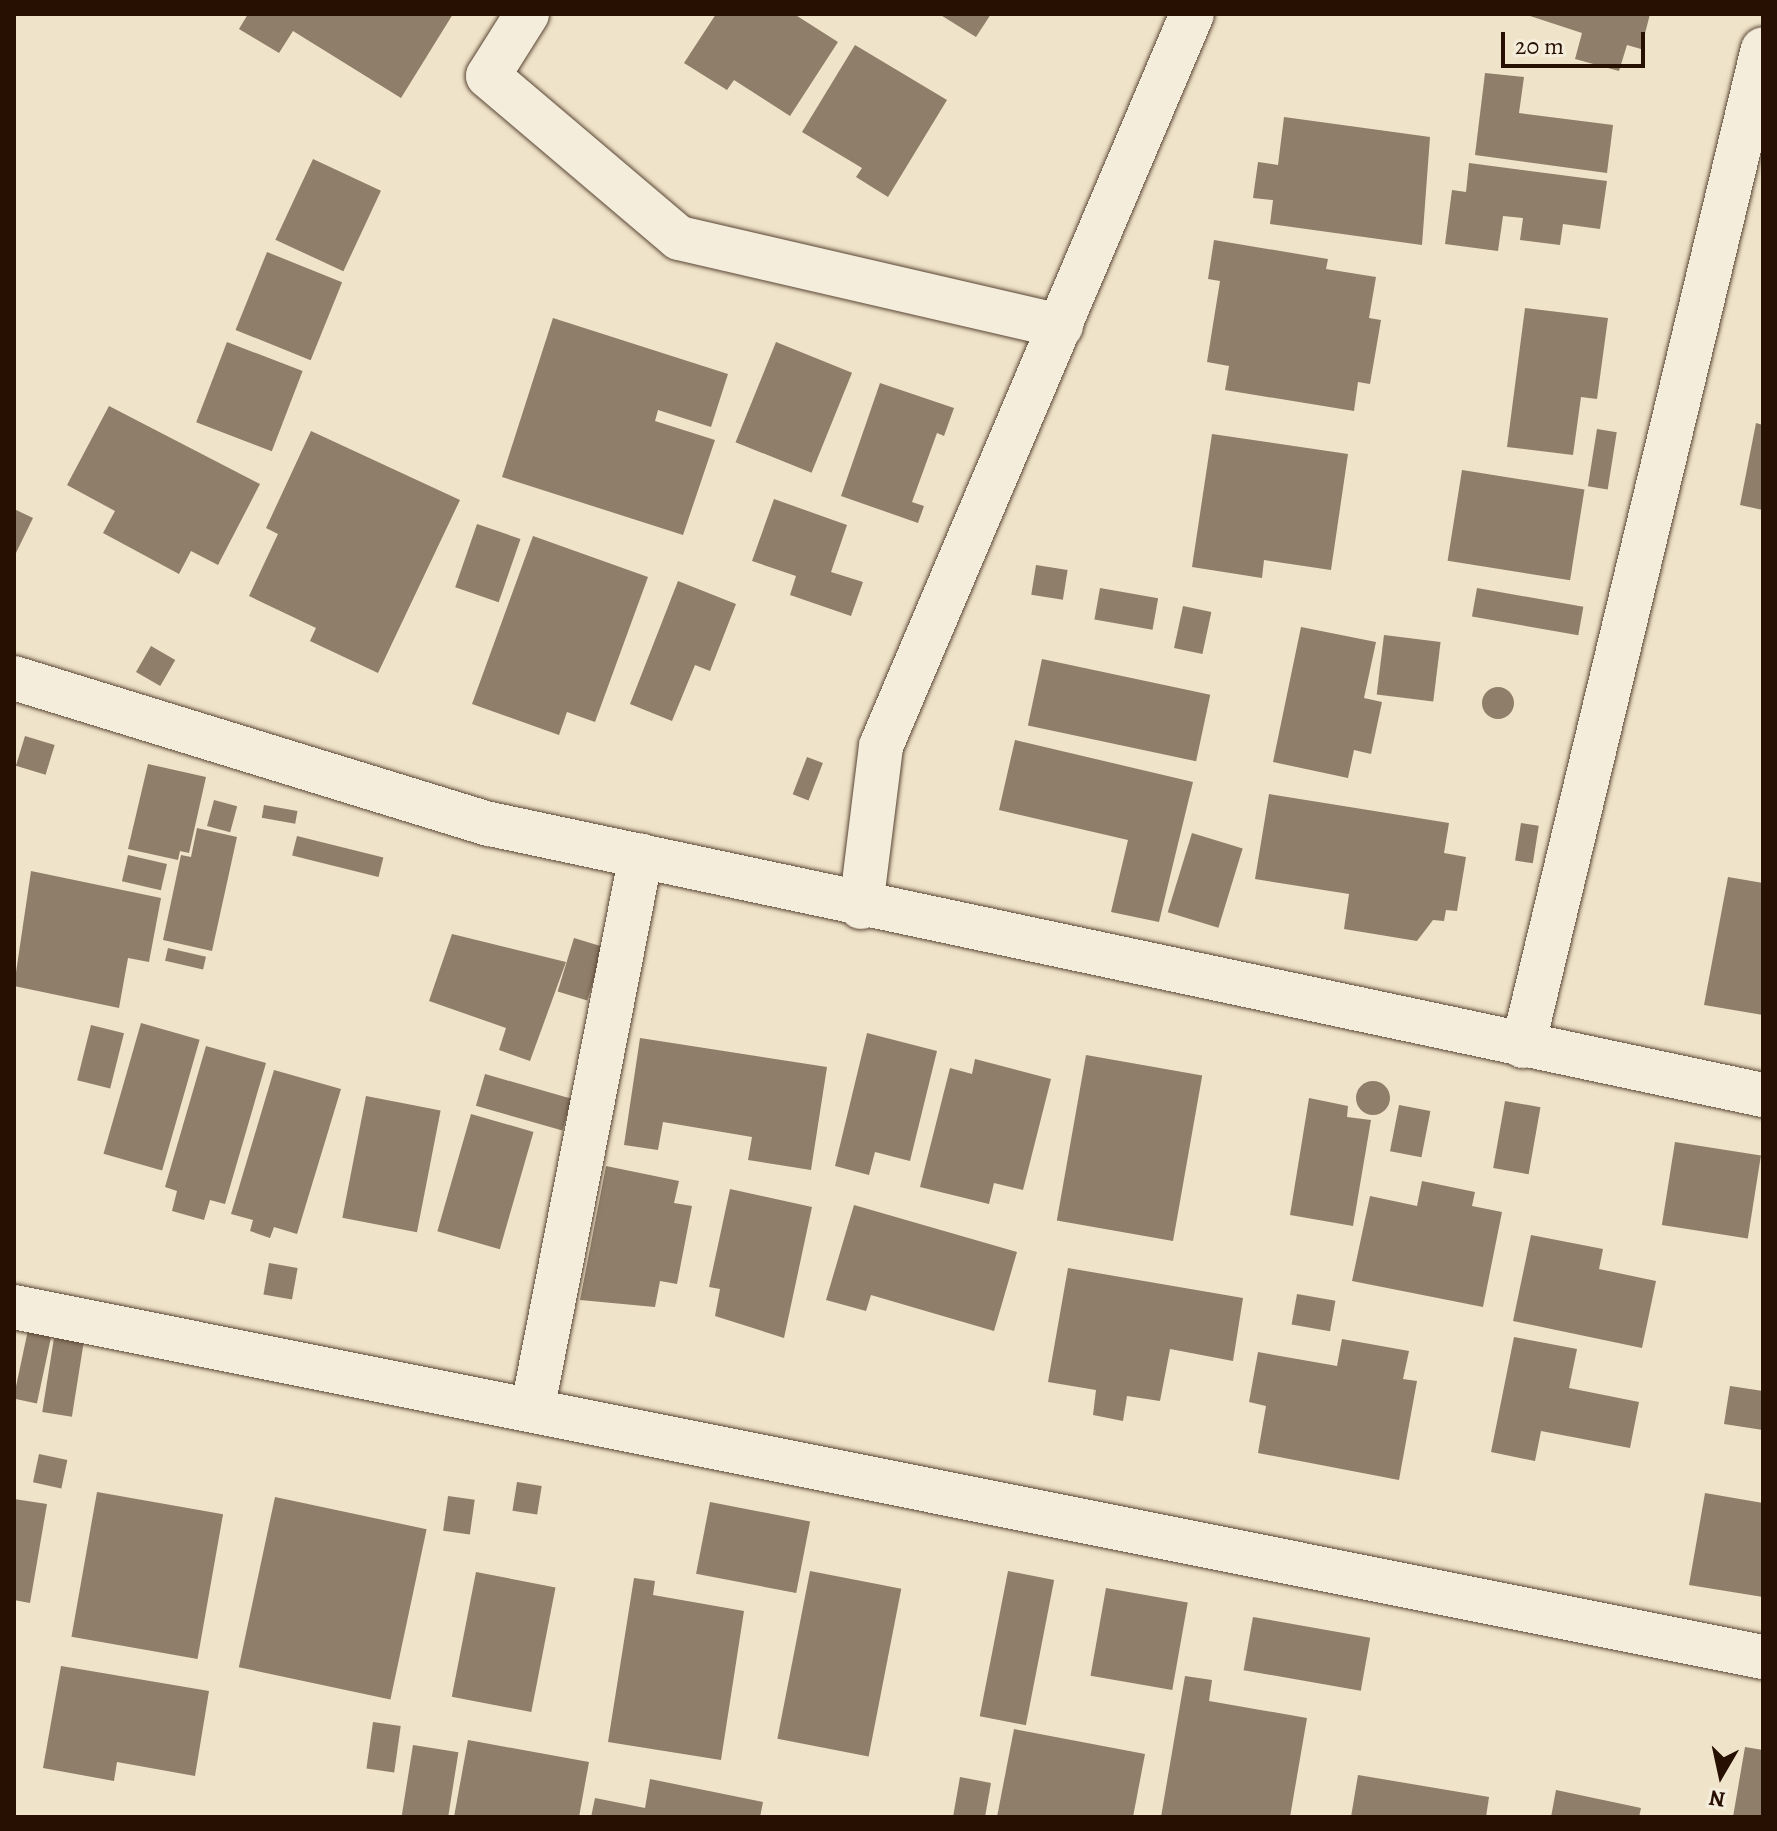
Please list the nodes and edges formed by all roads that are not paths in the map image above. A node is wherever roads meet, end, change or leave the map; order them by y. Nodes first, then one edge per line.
1 (527, 14) edge
2 (1192, 14) edge
3 (1763, 49) edge
4 (1061, 326) junction
5 (14, 678) edge
6 (641, 855) junction
7 (861, 907) junction
8 (1523, 1046) junction
9 (1763, 1095) edge
10 (14, 1307) edge
11 (533, 1406) junction
12 (1763, 1657) edge

1 - 4 street
2 - 4 street
3 - 8 street
4 - 7 street
5 - 6 street
6 - 7 street
6 - 11 street
7 - 8 street
8 - 9 street
10 - 11 street
11 - 12 street

